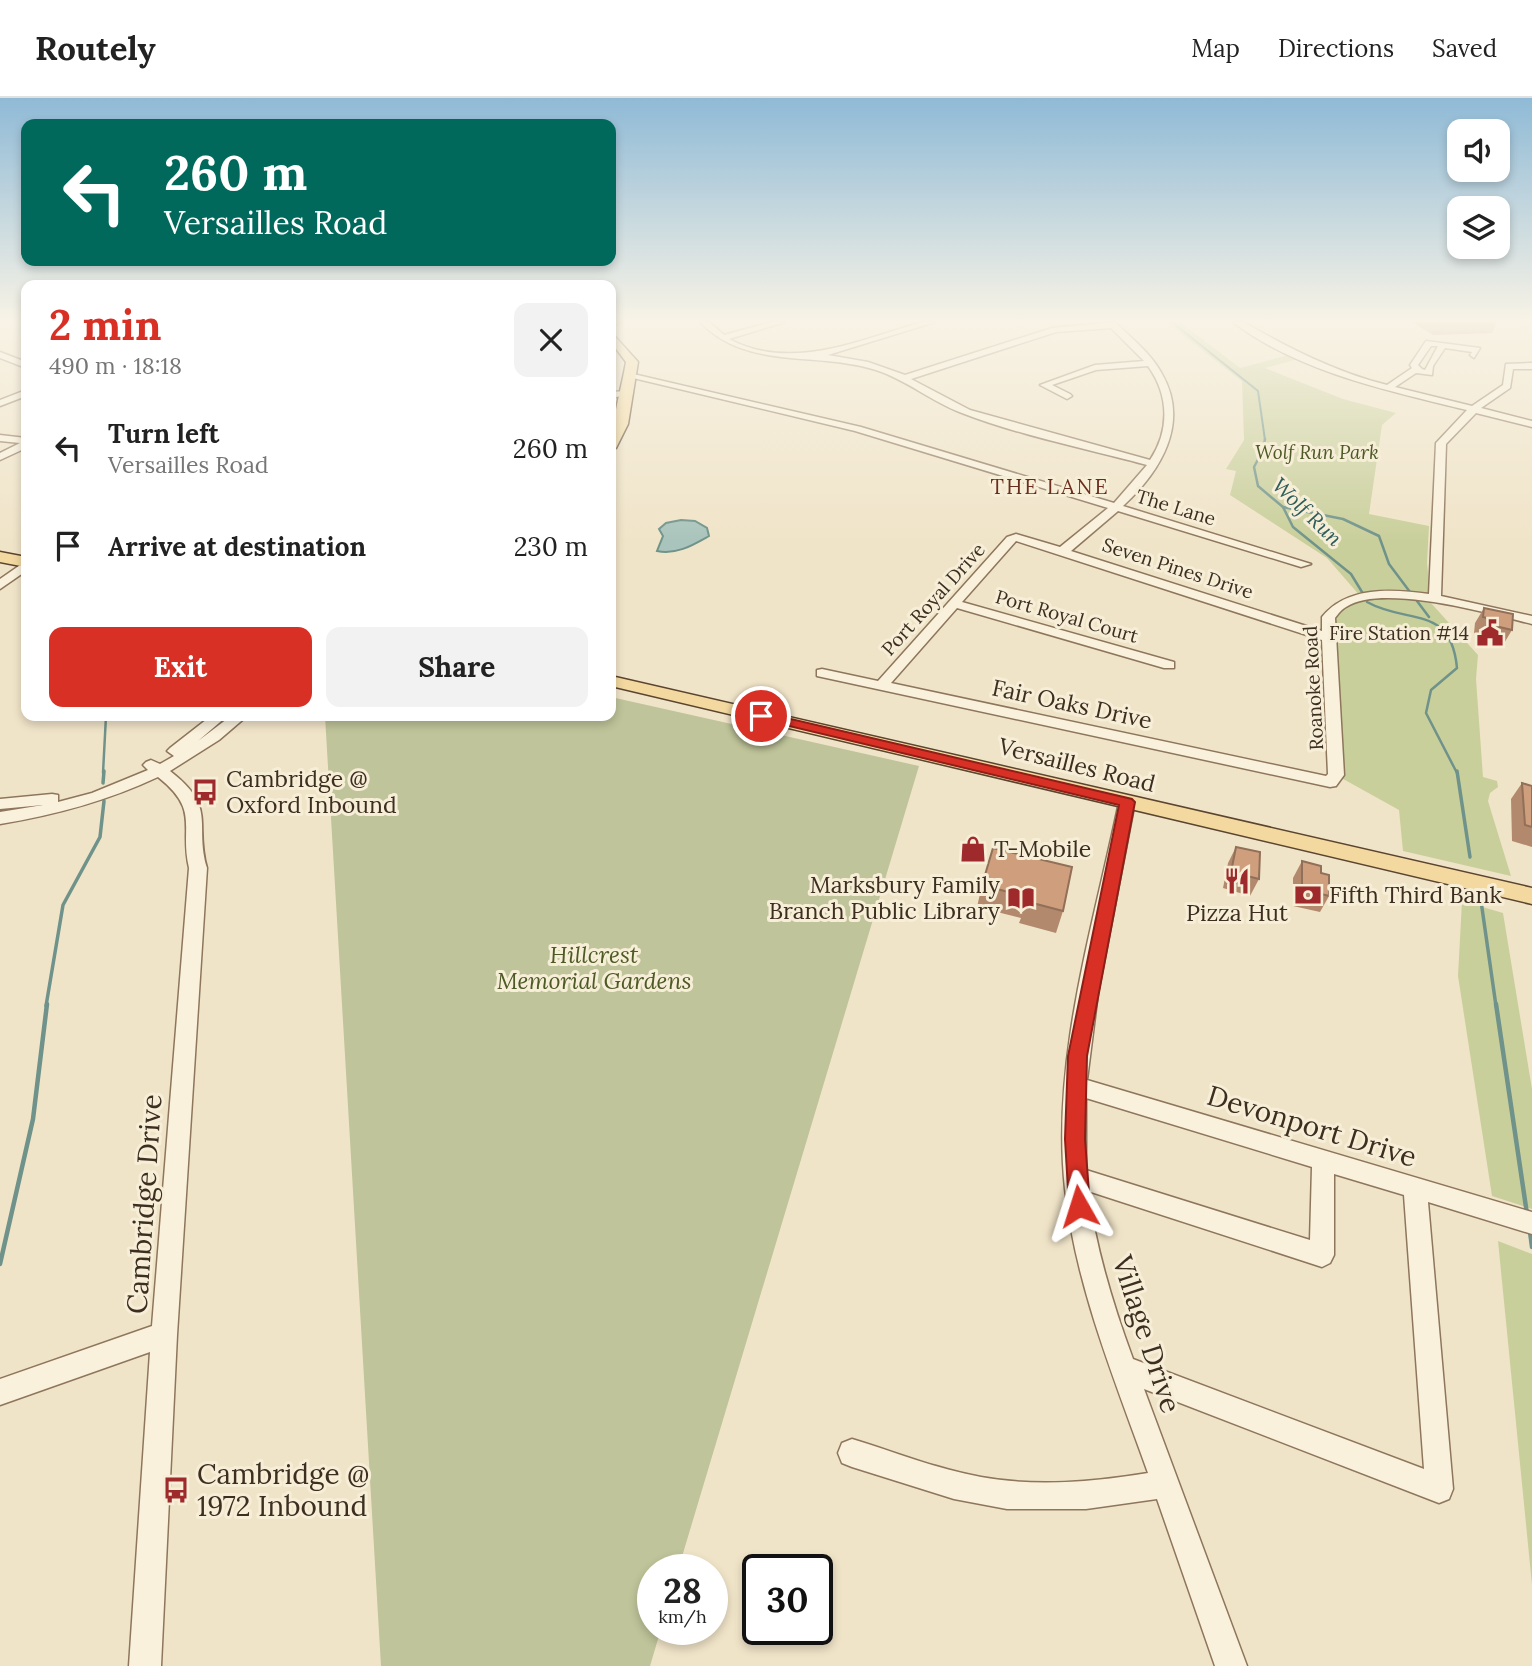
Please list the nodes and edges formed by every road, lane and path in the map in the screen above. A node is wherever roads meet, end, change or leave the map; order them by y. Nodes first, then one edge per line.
1 (20, 395) edge
2 (627, 395) edge
3 (719, 395) edge
4 (932, 395) edge
5 (1165, 395) edge
6 (1422, 395) edge
7 (1494, 395) edge
8 (0, 403) edge
9 (1473, 410) junction
10 (1532, 424) edge
11 (0, 438) edge
12 (616, 438) edge
13 (21, 441) edge
14 (21, 445) edge
15 (0, 457) edge
16 (1153, 464) junction
17 (1117, 507) junction
18 (1014, 538) joint
19 (1063, 551) junction
20 (0, 557) edge
21 (21, 563) edge
22 (1305, 564) dead end
23 (21, 566) edge
24 (21, 568) edge
25 (0, 576) edge
26 (0, 585) edge
27 (1435, 598) junction
28 (955, 604) junction
29 (1532, 620) edge
30 (1330, 638) junction
31 (1169, 666) dead end
32 (822, 673) dead end
33 (616, 682) edge
34 (881, 686) junction
35 (214, 721) edge
36 (234, 721) edge
37 (156, 769) junction
38 (1312, 780) joint
39 (1127, 802) junction
40 (0, 804) edge
41 (0, 818) edge
42 (1532, 896) edge
43 (1075, 1086) junction
44 (1323, 1160) junction
45 (1076, 1177) junction
46 (1415, 1188) junction
47 (1524, 1220) edge
48 (164, 1335) junction
49 (1123, 1368) junction
50 (0, 1392) edge
51 (852, 1453) dead end
52 (1165, 1484) junction
53 (145, 1666) edge
54 (1231, 1666) edge

1 - 8 street
2 - 12 main road
3 - 17 street, The Lane
4 - 16 street
5 - 16 street
6 - 9 street
7 - 9 street
9 - 10 street
9 - 27 street
11 - 13 street
14 - 15 street
16 - 17 street
17 - 19 street
17 - 22 street, The Lane
18 - 19 street, Seven Pines Drive
18 - 28 street, Port Royal Drive
19 - 30 street, Seven Pines Drive
20 - 21 main road
23 - 25 street
24 - 26 street
27 - 29 street, Roanoke Road
27 - 30 street, Roanoke Road
28 - 31 street, Port Royal Court
28 - 34 street, Port Royal Drive
30 - 38 street, Roanoke Road
32 - 34 street, Fair Oaks Drive
33 - 39 main road, Versailles Road
34 - 38 street, Fair Oaks Drive
35 - 37 street
36 - 37 street
37 - 40 street
37 - 41 street
37 - 48 street, Cambridge Drive
39 - 42 main road, Versailles Road
39 - 43 street, Village Drive
43 - 44 street, Devonport Drive
43 - 45 street, Village Drive
44 - 45 street
44 - 46 street, Devonport Drive
45 - 49 street, Village Drive
46 - 47 street, Devonport Drive
46 - 49 street
48 - 50 street
48 - 53 street, Cambridge Drive
49 - 52 street, Village Drive
51 - 52 street
52 - 54 street, Village Drive

